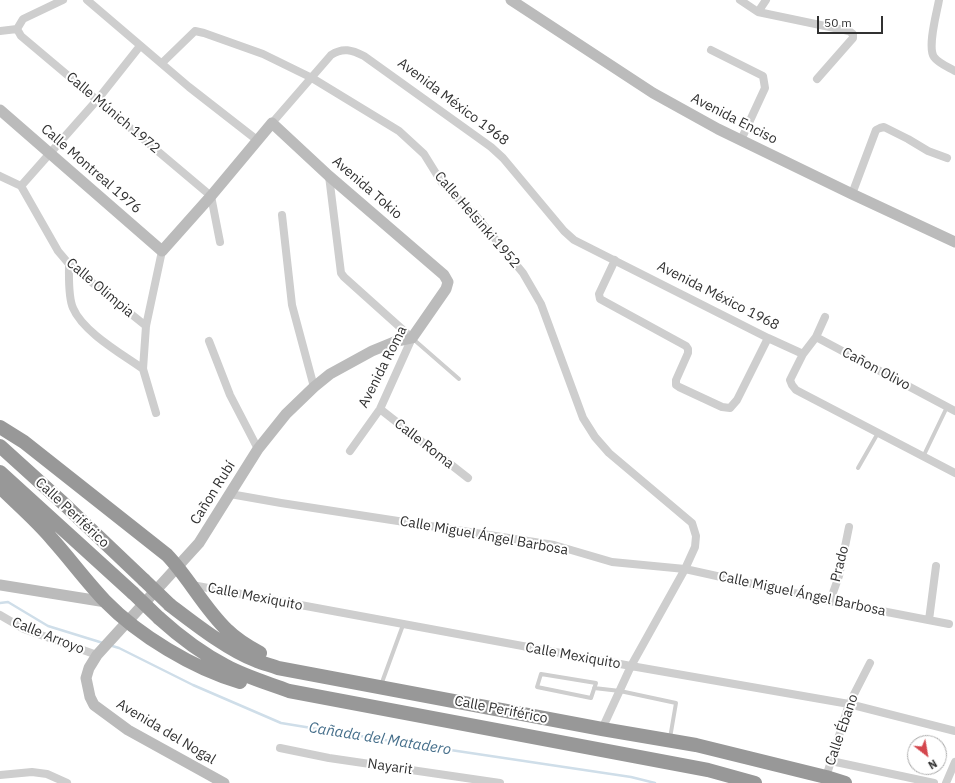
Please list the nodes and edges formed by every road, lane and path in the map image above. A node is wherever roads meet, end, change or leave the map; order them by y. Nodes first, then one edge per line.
1 (63, 0) edge
2 (87, 0) edge
3 (511, 0) edge
4 (740, 0) edge
5 (766, 0) edge
6 (939, 0) edge
7 (523, 3) edge
8 (758, 12) junction
9 (17, 29) junction
10 (0, 31) edge
11 (140, 46) junction
12 (711, 50) dead end
13 (162, 63) junction
14 (955, 71) edge
15 (312, 78) junction
16 (817, 79) dead end
17 (98, 99) junction
18 (0, 110) edge
19 (272, 123) junction
20 (257, 140) junction
21 (741, 140) junction
22 (51, 153) junction
23 (947, 158) dead end
24 (0, 176) edge
25 (329, 176) junction
26 (21, 186) junction
27 (852, 194) junction
28 (211, 196) junction
29 (282, 215) dead end
30 (220, 242) dead end
31 (955, 242) edge
32 (162, 252) junction
33 (615, 260) junction
34 (68, 264) junction
35 (444, 275) joint
36 (825, 317) dead end
37 (146, 326) junction
38 (816, 337) junction
39 (412, 338) junction
40 (768, 338) junction
41 (209, 340) dead end
42 (803, 354) junction
43 (143, 369) junction
44 (459, 379) dead end
45 (314, 386) junction
46 (947, 407) junction
47 (380, 409) junction
48 (955, 410) edge
49 (156, 413) dead end
50 (0, 427) edge
51 (878, 433) junction
52 (0, 446) edge
53 (258, 449) junction
54 (350, 451) dead end
55 (923, 457) junction
56 (858, 468) dead end
57 (0, 472) edge
58 (955, 473) edge
59 (468, 478) dead end
60 (0, 487) edge
61 (230, 494) junction
62 (849, 527) dead end
63 (178, 566) junction
64 (936, 566) dead end
65 (685, 569) junction
66 (0, 584) edge
67 (191, 585) junction
68 (830, 601) junction
69 (106, 602) junction
70 (0, 615) edge
71 (929, 620) junction
72 (948, 624) dead end
73 (403, 625) junction
74 (125, 626) junction
75 (100, 652) junction
76 (870, 663) dead end
77 (631, 666) junction
78 (348, 680) junction
79 (380, 687) junction
80 (594, 688) junction
81 (289, 691) junction
82 (620, 691) junction
83 (94, 704) joint
84 (849, 704) junction
85 (602, 729) junction
86 (955, 731) edge
87 (670, 741) junction
88 (280, 748) dead end
89 (831, 761) junction
90 (955, 762) edge
91 (0, 775) edge
92 (826, 777) junction
93 (67, 783) edge
94 (224, 783) edge
95 (500, 783) edge
96 (755, 783) edge
97 (845, 783) edge
98 (934, 783) edge
99 (946, 783) edge

1 - 9 street
2 - 11 street
3 - 7 street, Avenida Enciso
4 - 8 street
5 - 8 street
6 - 14 street
7 - 21 street, Avenida Enciso
8 - 16 street
9 - 10 street
9 - 17 street, Calle Múnich 1972
11 - 13 street
11 - 17 street
12 - 21 street
13 - 15 street, Calle Helsinki 1952
13 - 20 street
15 - 19 street, Avenida México 1968
15 - 33 street, Avenida México 1968
15 - 65 street, Calle Helsinki 1952
17 - 22 street
17 - 28 street, Calle Múnich 1972
18 - 22 street, Calle Montreal 1976
19 - 20 street, Avenida México 1968
19 - 25 street, Avenida Tokio
20 - 28 street, Avenida México 1968
21 - 27 street, Avenida Enciso
22 - 26 street
22 - 32 street, Calle Montreal 1976
23 - 27 street
24 - 26 street
25 - 35 street, Avenida Tokio
25 - 39 street
26 - 34 street, Calle Olimpia
27 - 31 street, Avenida Enciso
28 - 30 street
28 - 32 street, Avenida México 1968
29 - 45 street
32 - 37 street, Avenida México 1968
33 - 40 street, Avenida México 1968
33 - 40 street
34 - 37 street, Calle Olimpia
34 - 43 street
35 - 39 street, Avenida Roma
36 - 38 street
37 - 43 street, Avenida México 1968
38 - 42 street
38 - 46 street, Cañon Olivo
39 - 44 lane
39 - 45 street, Cañon Rubí
39 - 47 street, Avenida Roma
40 - 42 street, Avenida México 1968
41 - 53 street
42 - 51 street
43 - 49 street
45 - 53 street, Cañon Rubí
46 - 48 street, Cañon Olivo
46 - 55 lane
47 - 54 street, Avenida Roma
47 - 59 street, Calle Roma
50 - 63 highway
51 - 55 street
51 - 56 lane
52 - 78 highway, Calle Periférico, bridge
53 - 61 street, Cañon Rubí
55 - 58 street
57 - 81 highway, Calle Periférico, bridge
60 - 69 highway
61 - 63 street, Cañon Rubí
61 - 65 street, Calle Miguel Ángel Barbosa
62 - 68 street, Prado
63 - 67 highway
63 - 74 street, Cañon Rubí
64 - 71 street
65 - 68 street, Calle Miguel Ángel Barbosa
65 - 77 street
66 - 69 street
67 - 73 street, Calle Mexiquito
67 - 78 highway
68 - 71 street, Calle Miguel Ángel Barbosa
69 - 74 highway
70 - 75 street, Calle Arroyo
71 - 72 street, Calle Miguel Ángel Barbosa
73 - 77 street, Calle Mexiquito
73 - 79 lane
74 - 75 street, Cañon Rubí
74 - 81 highway
75 - 83 street, Cañon Rubí
76 - 84 street, Calle Ébano
77 - 82 street
77 - 84 street, Calle Mexiquito
78 - 79 highway, Calle Periférico
79 - 85 highway, Calle Periférico
80 - 80 lane
80 - 82 lane
81 - 96 highway, Calle Periférico
82 - 85 street
82 - 87 lane
83 - 94 street, Avenida del Nogal
84 - 86 street, Calle Mexiquito
84 - 89 street, Calle Ébano
85 - 87 highway, Calle Periférico
87 - 92 highway, Calle Periférico
88 - 95 street, Nayarit
89 - 92 street, Calle Ébano
89 - 98 street
90 - 99 street
91 - 93 street
92 - 97 highway, Calle Periférico

